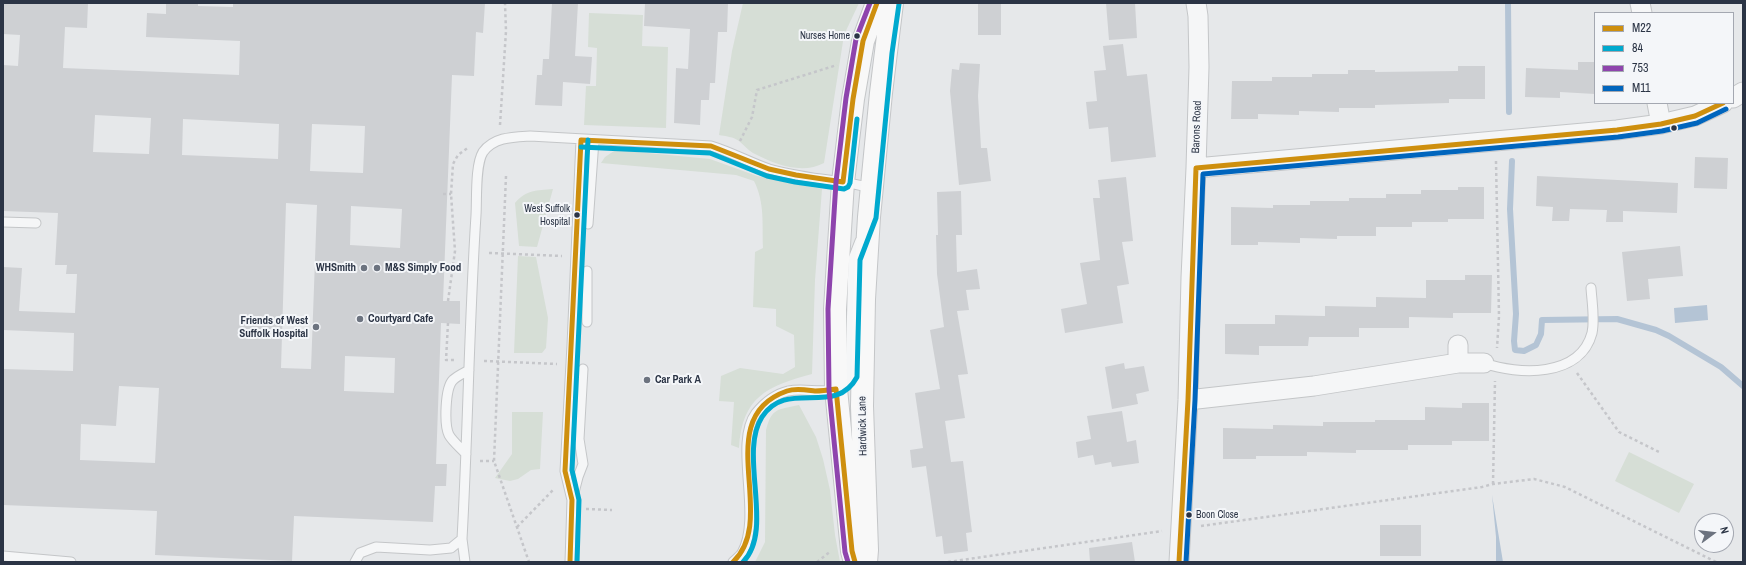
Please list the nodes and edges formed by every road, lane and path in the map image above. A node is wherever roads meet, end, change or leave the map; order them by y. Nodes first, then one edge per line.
1 (505, 3) edge
2 (877, 3) edge
3 (892, 3) edge
4 (1196, 3) edge
5 (1743, 92) edge
6 (1734, 97) edge
7 (1657, 104) edge
8 (1721, 104) edge
9 (1661, 124) junction
10 (500, 125) dead end
11 (581, 140) junction
12 (594, 140) junction
13 (1496, 140) junction
14 (1196, 168) junction
15 (506, 176) dead end
16 (834, 180) junction
17 (442, 194) dead end
18 (451, 194) dead end
19 (871, 195) junction
20 (869, 217) junction
21 (3, 222) edge
22 (36, 223) dead end
23 (588, 224) dead end
24 (507, 254) dead end
25 (566, 256) dead end
26 (587, 271) dead end
27 (1591, 288) dead end
28 (587, 322) dead end
29 (511, 362) dead end
30 (1569, 362) junction
31 (561, 364) dead end
32 (1490, 366) junction
33 (583, 369) dead end
34 (469, 370) junction
35 (827, 390) junction
36 (1188, 400) junction
37 (1659, 452) dead end
38 (466, 454) junction
39 (558, 484) dead end
40 (1493, 484) junction
41 (572, 500) junction
42 (517, 527) junction
43 (1180, 528) junction
44 (462, 539) junction
45 (3, 556) edge
46 (71, 562) edge
47 (355, 562) edge
48 (465, 562) edge
49 (529, 562) edge
50 (570, 562) edge
51 (733, 562) edge
52 (855, 562) edge
53 (866, 562) edge
54 (948, 562) edge
55 (1179, 562) edge
56 (1716, 562) edge

1 - 10 path
2 - 16 street, Hardwick Lane
3 - 19 street, Hardwick Lane
4 - 14 street, Barons Road
5 - 6 street
7 - 9 street
8 - 9 street
9 - 13 street
11 - 12 lane
11 - 34 lane
11 - 41 lane
12 - 16 lane
12 - 23 lane
13 - 14 street
13 - 32 path
14 - 36 street, Barons Road
15 - 42 path
16 - 19 lane
16 - 35 street, Hardwick Lane
17 - 18 path
19 - 20 street, Hardwick Lane
20 - 35 lane
20 - 53 street, Hardwick Lane
21 - 22 lane
24 - 25 path
26 - 28 lane
27 - 30 lane
29 - 31 path
30 - 32 lane
30 - 37 path
32 - 36 street
32 - 40 path
33 - 41 lane
34 - 38 lane
34 - 38 lane
35 - 51 lane
35 - 52 street, Hardwick Lane
36 - 43 street, Barons Road
38 - 44 lane
39 - 42 path
40 - 43 path
40 - 56 path
41 - 50 lane
42 - 49 path
43 - 54 path
43 - 55 street, Barons Road
44 - 47 lane
44 - 48 lane
45 - 46 lane

